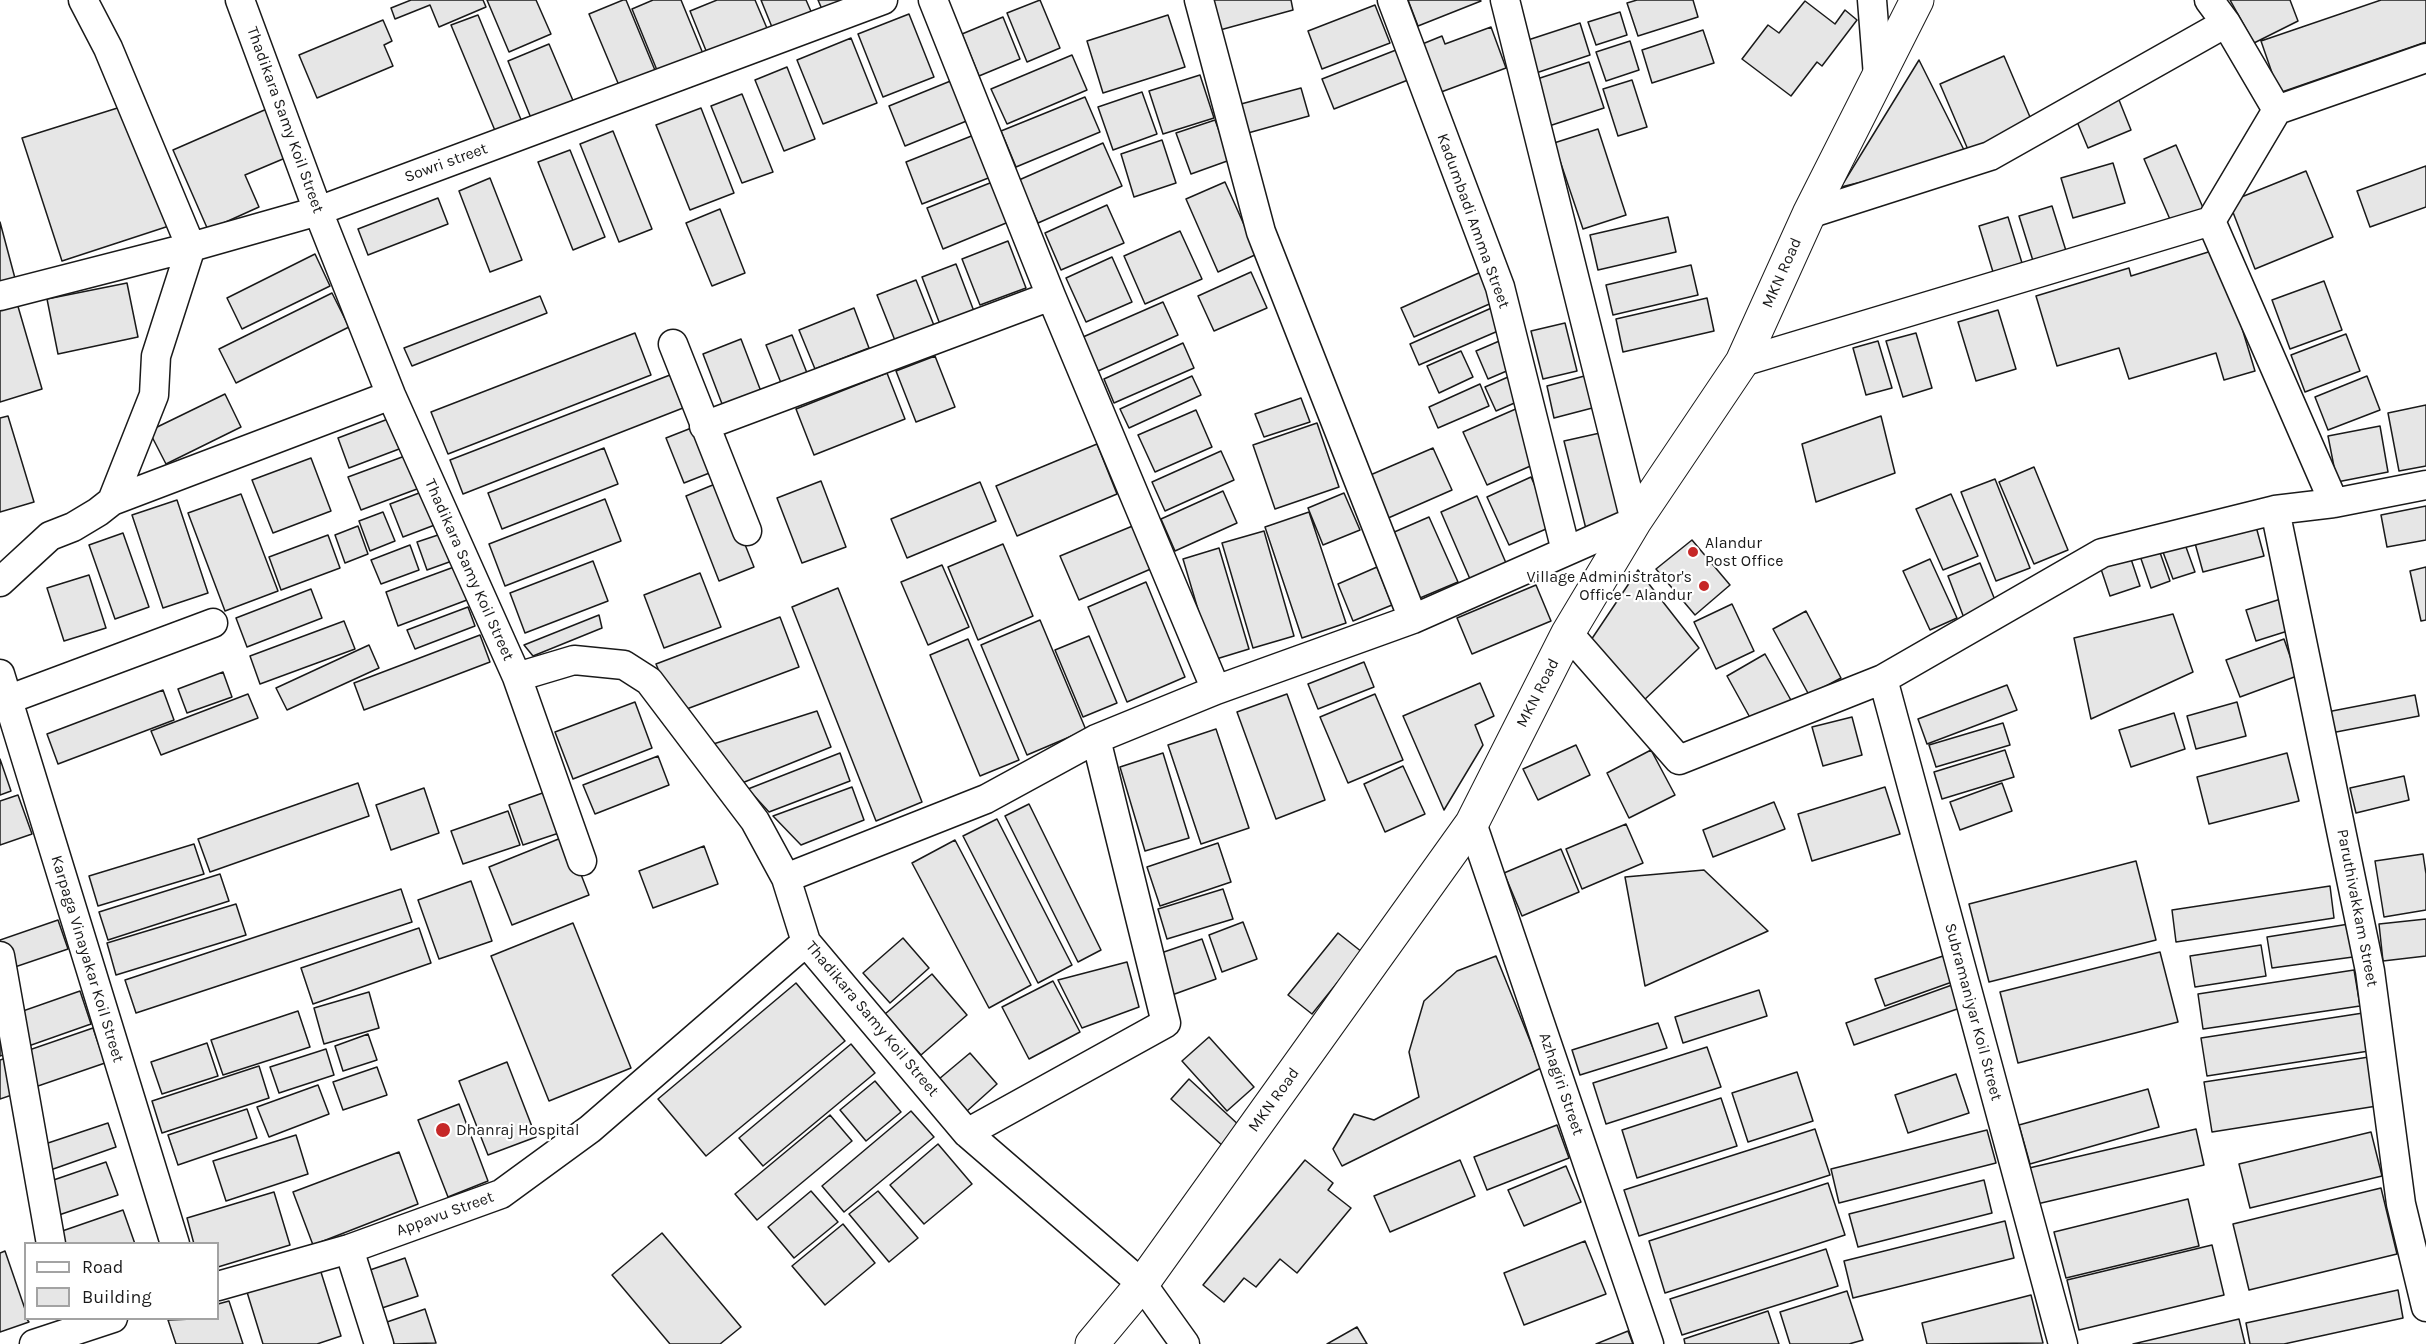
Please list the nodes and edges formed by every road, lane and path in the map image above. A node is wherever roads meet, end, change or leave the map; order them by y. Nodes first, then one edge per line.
1 (83, 0) edge
2 (240, 0) edge
3 (883, 0) edge
4 (933, 0) edge
5 (1198, 0) edge
6 (1392, 0) edge
7 (1505, 0) edge
8 (1872, 0) edge
9 (1917, 0) edge
10 (2209, 0) edge
11 (2226, 23) junction
12 (2426, 58) edge
13 (1878, 76) junction
14 (2277, 110) junction
15 (318, 211) junction
16 (1809, 214) junction
17 (2211, 221) junction
18 (191, 247) junction
19 (0, 296) edge
20 (1051, 296) junction
21 (673, 344) dead end
22 (1742, 362) junction
23 (391, 394) junction
24 (704, 426) junction
25 (2426, 485) edge
26 (112, 501) junction
27 (2334, 503) junction
28 (2275, 510) junction
29 (1635, 521) junction
30 (747, 531) dead end
31 (1566, 551) junction
32 (0, 582) edge
33 (1413, 619) junction
34 (213, 623) dead end
35 (1568, 633) junction
36 (517, 677) junction
37 (1883, 679) junction
38 (4, 687) edge
39 (1216, 690) junction
40 (1096, 739) junction
41 (1472, 823) junction
42 (582, 861) dead end
43 (786, 878) junction
44 (806, 942) junction
45 (0, 956) edge
46 (967, 1133) junction
47 (51, 1242) edge
48 (174, 1242) edge
49 (349, 1249) junction
50 (1142, 1284) junction
51 (219, 1286) edge
52 (2426, 1307) edge
53 (64, 1320) edge
54 (107, 1320) edge
55 (33, 1344) edge
56 (69, 1344) edge
57 (379, 1344) edge
58 (1092, 1344) edge
59 (1185, 1344) edge
60 (1649, 1344) edge
61 (2063, 1344) edge

1 - 18 street
2 - 15 street, Thadikara Samy Koil Street
3 - 15 street, Sowri street
4 - 20 street
5 - 33 street
6 - 31 street, Kadumbadi Amma Street
7 - 29 street
8 - 13 street
9 - 13 street, MKN Road
10 - 11 street
11 - 14 street
11 - 16 street
12 - 14 street
13 - 16 street, MKN Road
14 - 17 street
15 - 18 street, Sowri street
15 - 23 street, Thadikara Samy Koil Street
16 - 22 street, MKN Road
17 - 22 street
17 - 27 street
18 - 19 street, Sowri street
18 - 26 street
20 - 24 street
20 - 39 street
21 - 24 street
22 - 29 street, MKN Road
23 - 26 street
23 - 36 street, Thadikara Samy Koil Street
24 - 30 street
25 - 27 street
26 - 32 street
27 - 28 street
28 - 37 street
28 - 52 street, Paruthivakkam Street
29 - 31 street
29 - 35 street, MKN Road
31 - 33 street
33 - 39 street
34 - 38 street
35 - 37 street
35 - 41 street, MKN Road
36 - 42 street
36 - 43 street, Thadikara Samy Koil Street
37 - 61 street, Subramaniyar Koil Street
38 - 48 street, Karpaga Vinayakar Koil Street
39 - 40 street
40 - 43 street
40 - 46 street
41 - 50 street, MKN Road
41 - 60 street, Azhagiri Street
43 - 44 street, Thadikara Samy Koil Street
44 - 46 street, Thadikara Samy Koil Street
44 - 49 street, Appavu Street
45 - 47 street
46 - 50 street, Thadikara Samy Koil Street
49 - 51 street, Appavu Street
49 - 57 street
50 - 58 street, MKN Road
50 - 59 street, Thadikara Samy Koil Street
53 - 56 street
54 - 55 street

